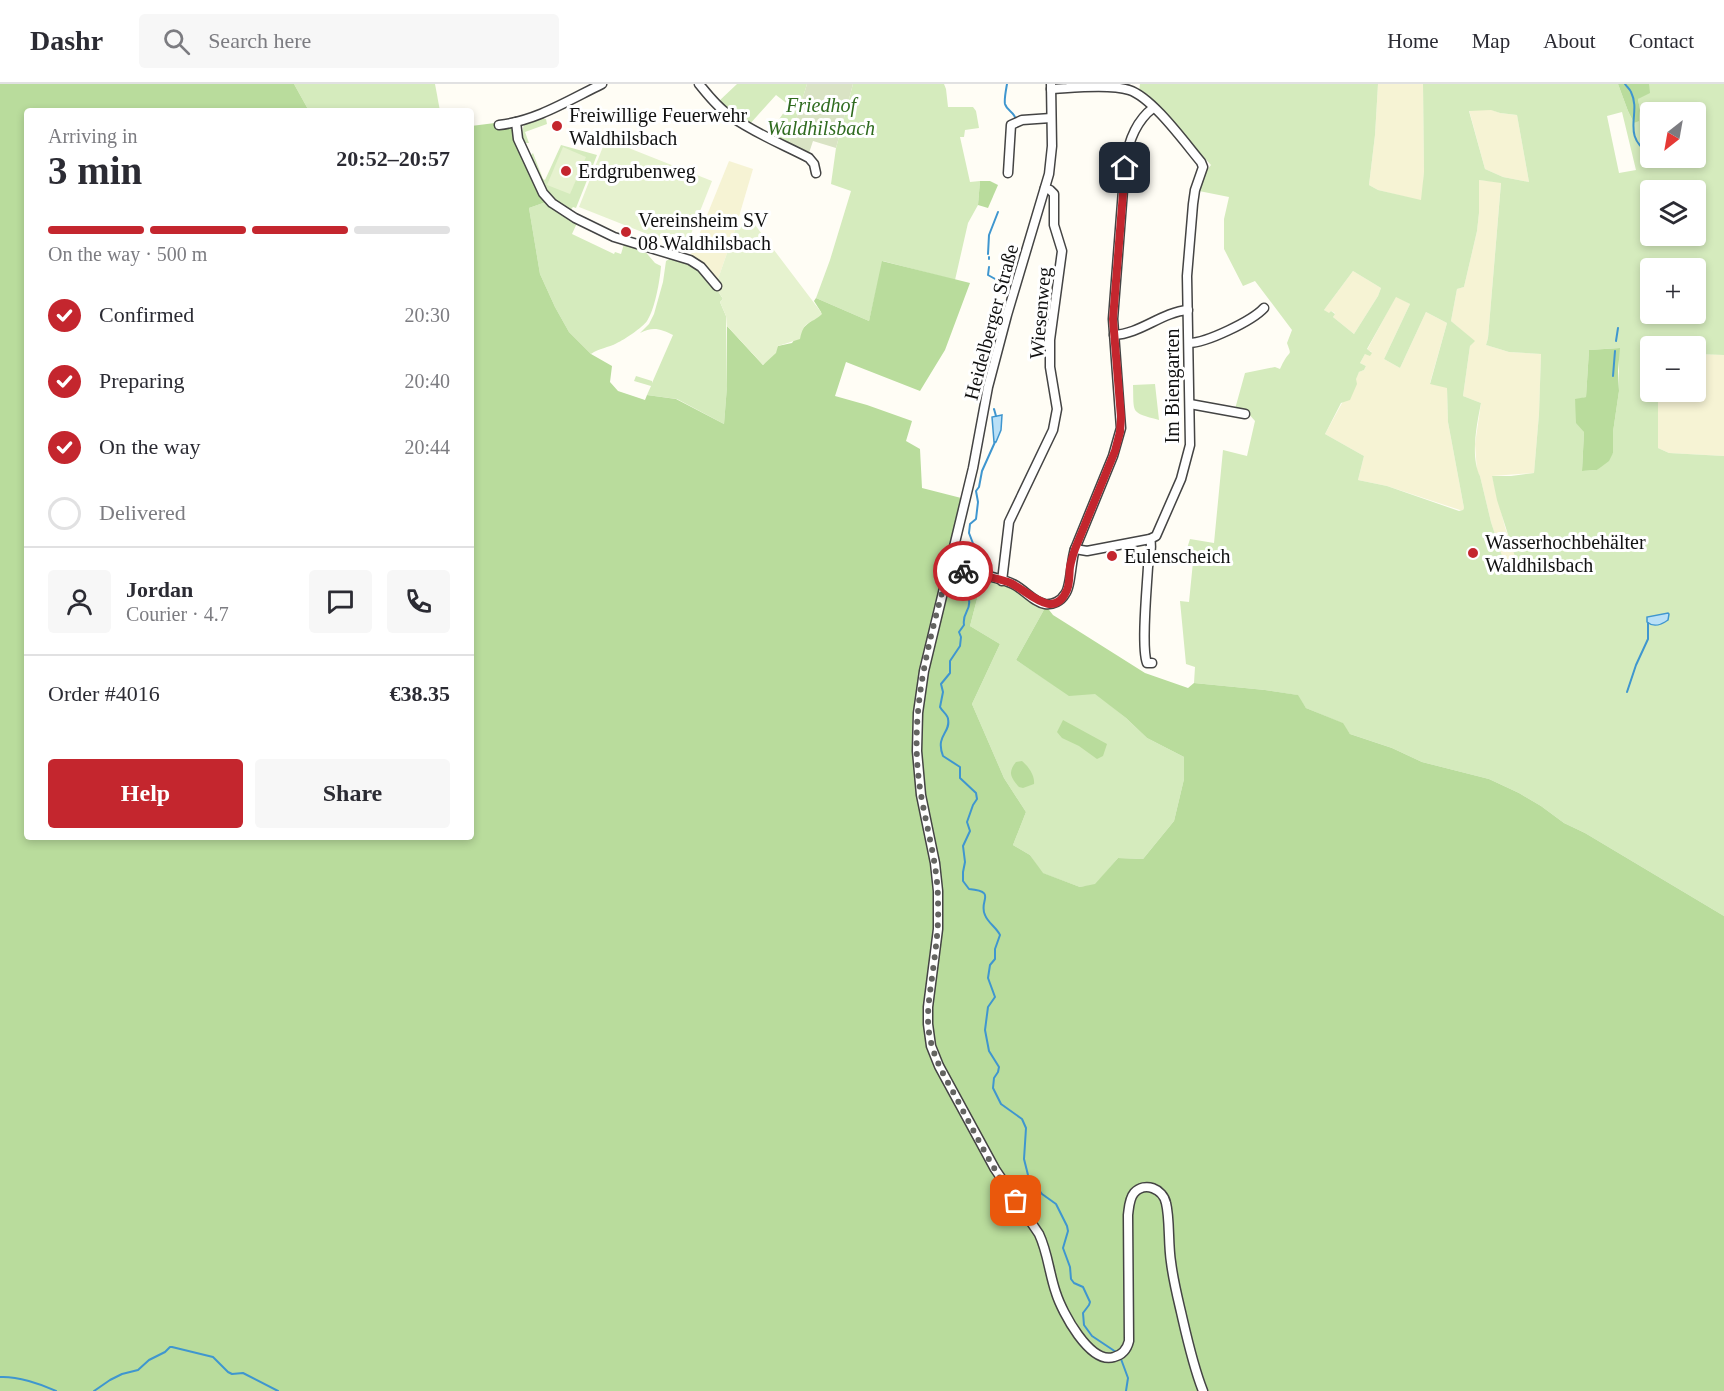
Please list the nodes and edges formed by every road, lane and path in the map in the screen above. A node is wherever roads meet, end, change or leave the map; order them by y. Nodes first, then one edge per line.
1 (699, 84) edge
2 (595, 85) edge
3 (1051, 86) edge
4 (1153, 108) junction
5 (1052, 118) junction
6 (516, 122) junction
7 (499, 125) dead end
8 (816, 173) dead end
9 (1008, 173) dead end
10 (1045, 188) junction
11 (717, 286) dead end
12 (1264, 308) dead end
13 (1188, 310) junction
14 (1114, 335) junction
15 (1189, 343) junction
16 (1190, 404) junction
17 (1245, 414) dead end
18 (1150, 539) junction
19 (1075, 549) junction
20 (949, 567) junction
21 (1002, 580) junction
22 (1152, 663) dead end
23 (1203, 1391) edge

1 - 8 street
2 - 6 street
3 - 4 street
3 - 5 street, Heidelberger Straße
4 - 13 street, Im Biengarten
4 - 14 street
5 - 9 street
5 - 10 street, Heidelberger Straße
6 - 7 street
6 - 11 street
10 - 20 street, Heidelberger Straße
10 - 21 street, Wiesenweg
12 - 15 street
13 - 14 street
13 - 15 street, Im Biengarten
14 - 19 street
15 - 16 street, Im Biengarten
16 - 17 street
16 - 18 street, Im Biengarten
18 - 19 street
18 - 22 street
19 - 21 street
20 - 21 street
20 - 23 street, Heidelberger Straße

